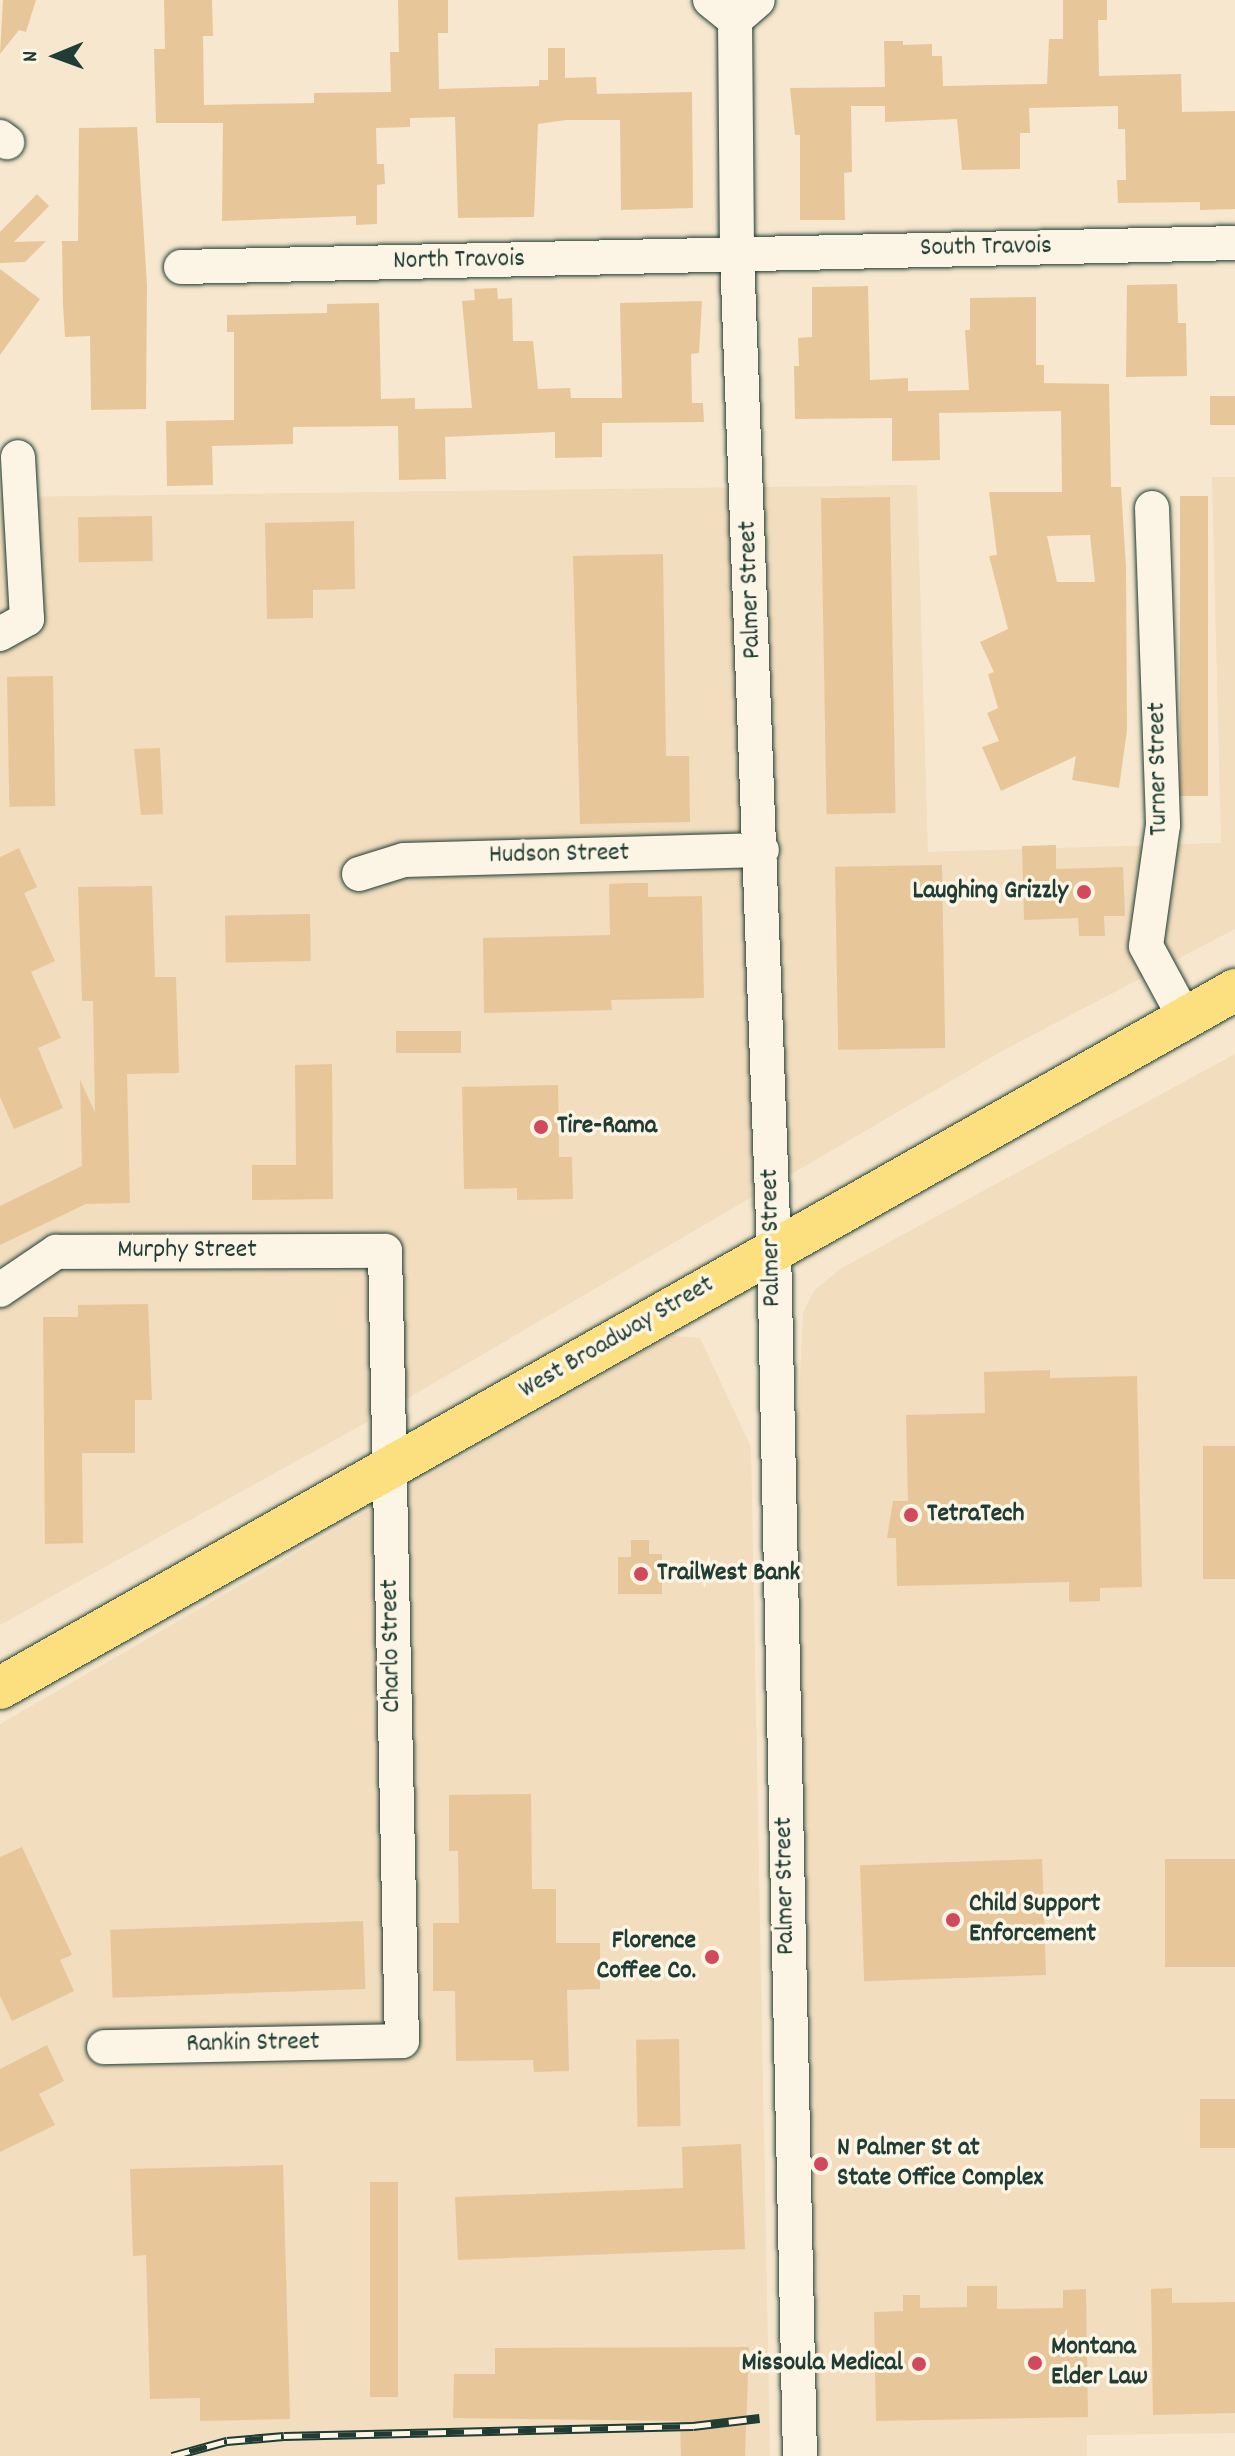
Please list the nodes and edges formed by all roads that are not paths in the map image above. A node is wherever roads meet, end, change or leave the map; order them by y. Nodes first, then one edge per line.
1 (734, 7) edge
2 (1235, 243) edge
3 (737, 254) junction
4 (181, 267) dead end
5 (18, 457) dead end
6 (1152, 508) dead end
7 (0, 634) edge
8 (762, 850) junction
9 (359, 874) dead end
10 (1235, 990) edge
11 (1185, 1018) junction
12 (774, 1248) junction
13 (385, 1251) joint
14 (0, 1290) edge
15 (388, 1471) junction
16 (0, 1688) edge
17 (402, 2041) joint
18 (104, 2047) dead end
19 (800, 2456) edge

1 - 3 street, Palmer Street
2 - 3 street, South Travois
3 - 4 street, North Travois
3 - 8 street, Palmer Street
5 - 7 street
6 - 11 street, Turner Street
8 - 9 street, Hudson Street
8 - 12 street, Palmer Street
10 - 11 main road, West Broadway Street
11 - 12 main road, West Broadway Street
12 - 15 main road, West Broadway Street
12 - 19 street, Palmer Street
13 - 14 street, Murphy Street
13 - 15 street, Charlo Street
15 - 16 main road, West Broadway Street
15 - 17 street, Charlo Street
17 - 18 street, Rankin Street

